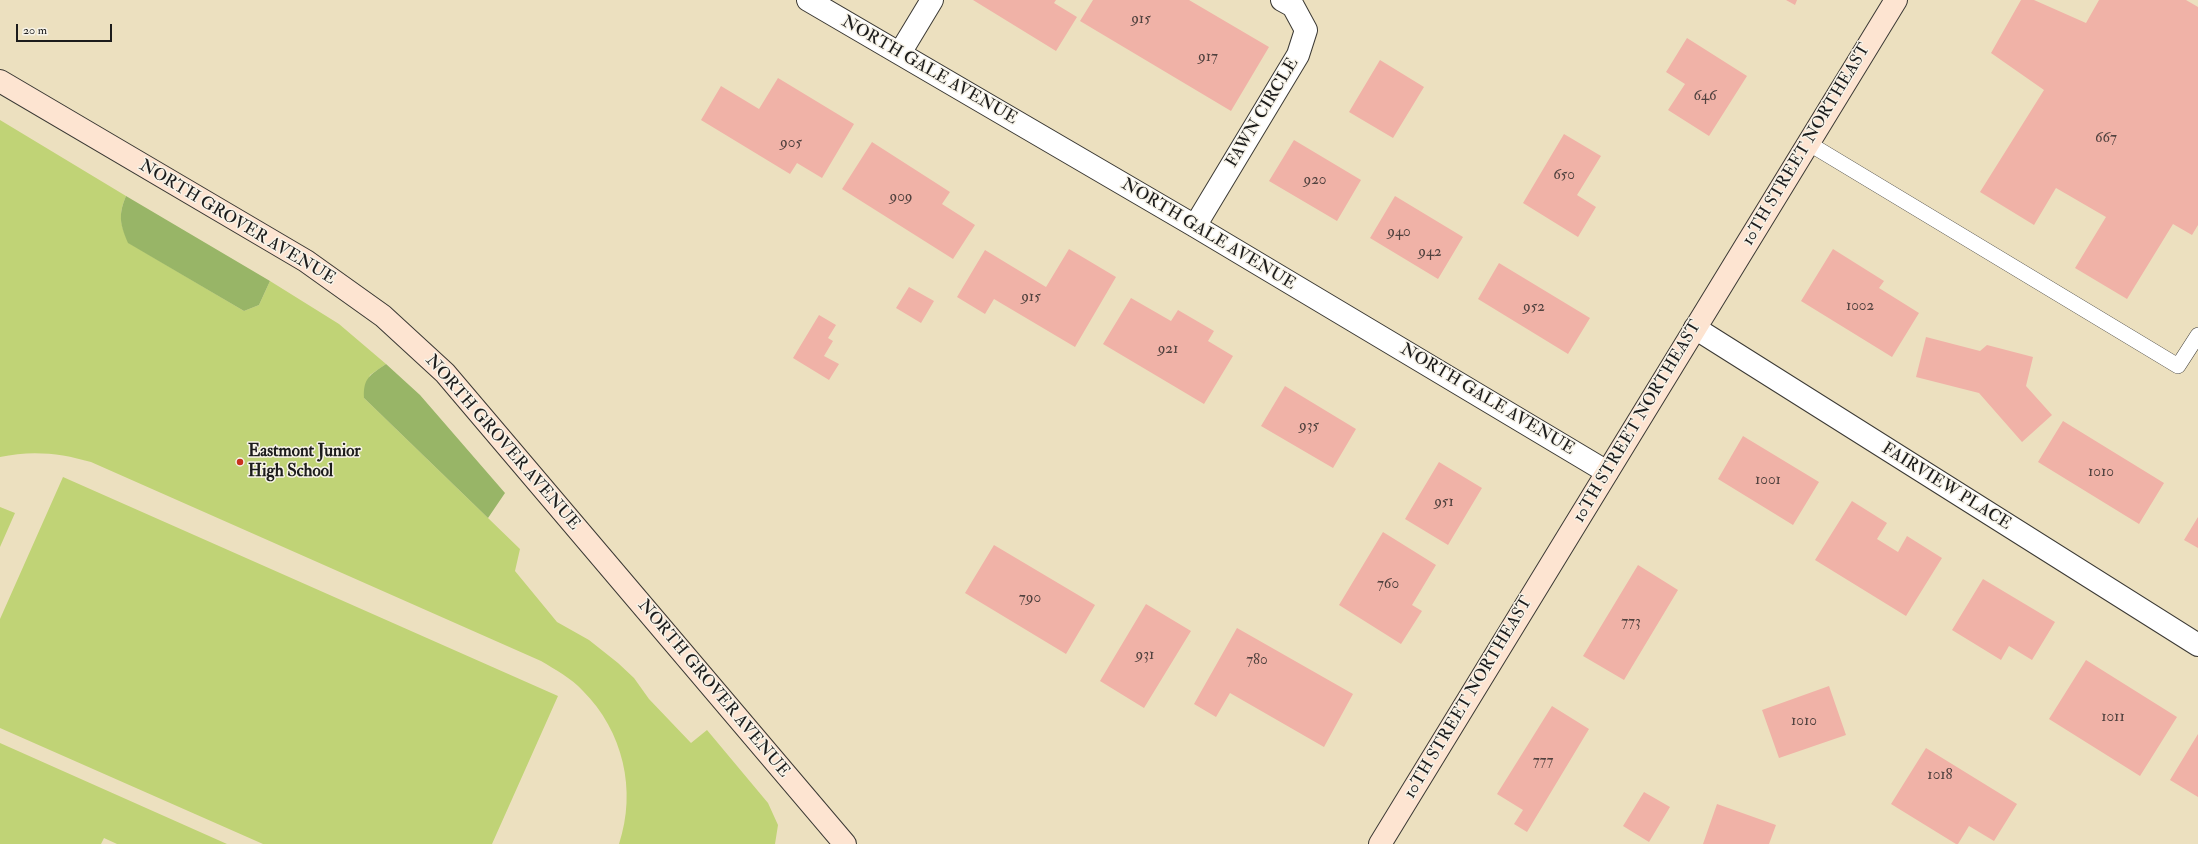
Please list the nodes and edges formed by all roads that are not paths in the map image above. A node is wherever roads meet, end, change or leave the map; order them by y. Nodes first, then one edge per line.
1 (808, 0) edge
2 (932, 0) edge
3 (1282, 0) edge
4 (1896, 0) edge
5 (900, 53) junction
6 (0, 81) edge
7 (1808, 143) junction
8 (1195, 226) junction
9 (1695, 328) junction
10 (2198, 335) edge
11 (1607, 472) junction
12 (2198, 645) edge
13 (845, 844) edge
14 (1380, 844) edge

1 - 5 street, NORTH GALE AVENUE
2 - 5 street
3 - 8 street, FAWN CIRCLE
4 - 7 street, 10TH STREET NORTHEAST
5 - 8 street, NORTH GALE AVENUE
6 - 13 street, NORTH GROVER AVENUE
7 - 9 street, 10TH STREET NORTHEAST
7 - 10 lane
8 - 11 street, NORTH GALE AVENUE
9 - 11 street, 10TH STREET NORTHEAST
9 - 12 street, FAIRVIEW PLACE
11 - 14 street, 10TH STREET NORTHEAST

